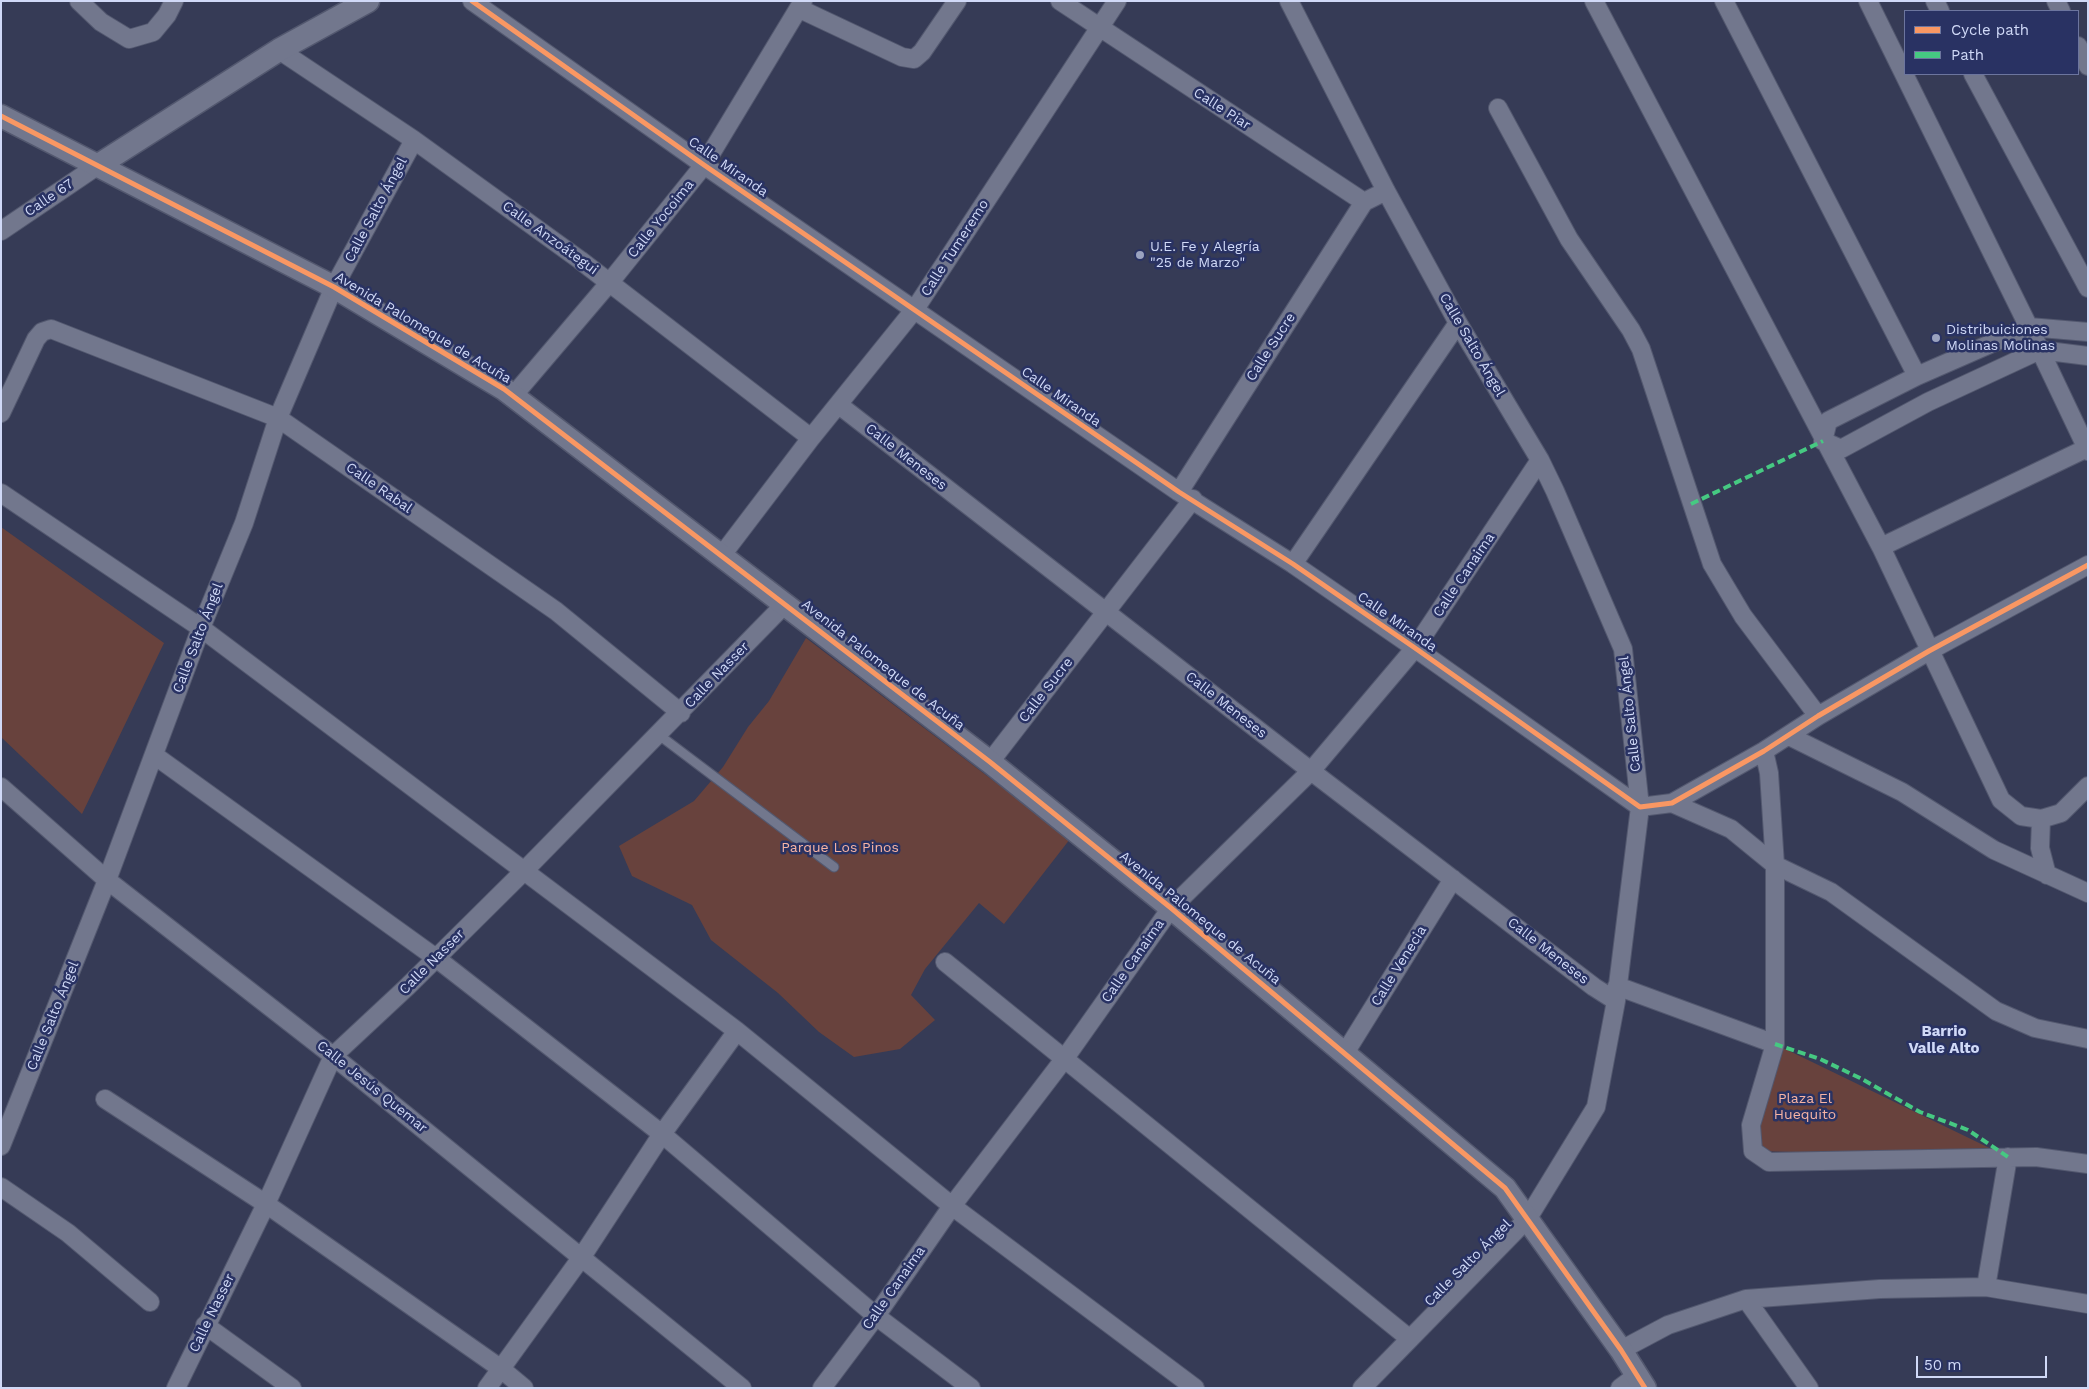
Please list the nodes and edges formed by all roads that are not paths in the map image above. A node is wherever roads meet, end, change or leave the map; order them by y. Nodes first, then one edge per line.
1 (79, 1) edge
2 (174, 1) edge
3 (368, 1) edge
4 (472, 1) edge
5 (957, 1) edge
6 (1060, 1) edge
7 (1117, 1) edge
8 (1289, 1) edge
9 (1594, 1) edge
10 (1724, 1) edge
11 (1868, 1) edge
12 (801, 5) edge
13 (1098, 28) junction
14 (2079, 48) edge
15 (279, 50) junction
16 (2088, 66) edge
17 (1904, 74) edge
18 (1904, 75) edge
19 (1974, 75) edge
20 (1498, 108) dead end
21 (1, 116) edge
22 (414, 140) junction
23 (704, 165) junction
24 (97, 166) junction
25 (1386, 191) junction
26 (1364, 202) junction
27 (1, 231) edge
28 (610, 282) junction
29 (334, 287) junction
30 (2088, 288) edge
31 (915, 309) junction
32 (1458, 323) junction
33 (2029, 328) junction
34 (2088, 332) edge
35 (2040, 350) junction
36 (2088, 356) edge
37 (1917, 376) junction
38 (513, 396) junction
39 (839, 405) junction
40 (1, 413) edge
41 (278, 418) junction
42 (811, 438) junction
43 (1823, 441) junction
44 (2087, 450) edge
45 (1540, 460) junction
46 (1, 493) edge
47 (1186, 495) junction
48 (1881, 548) junction
49 (722, 556) junction
50 (1293, 564) junction
51 (2088, 565) edge
52 (785, 604) junction
53 (1107, 613) junction
54 (201, 628) junction
55 (1415, 648) junction
56 (1929, 651) junction
57 (681, 713) junction
58 (1818, 716) junction
59 (659, 734) junction
60 (1789, 736) junction
61 (1764, 751) junction
62 (154, 755) junction
63 (990, 762) junction
64 (1311, 772) junction
65 (2088, 786) edge
66 (1, 787) edge
67 (1672, 803) junction
68 (1640, 807) junction
69 (2041, 819) junction
70 (1775, 865) junction
71 (834, 867) dead end
72 (524, 871) junction
73 (2047, 876) junction
74 (1453, 879) junction
75 (107, 880) junction
76 (2088, 892) edge
77 (1171, 908) junction
78 (436, 958) junction
79 (945, 962) dead end
80 (1617, 994) junction
81 (738, 1031) junction
82 (2088, 1039) edge
83 (1775, 1044) junction
84 (1345, 1052) junction
85 (333, 1056) junction
86 (1065, 1058) junction
87 (105, 1099) dead end
88 (662, 1134) junction
89 (1, 1146) edge
90 (2008, 1157) junction
91 (2088, 1164) edge
92 (1, 1187) edge
93 (266, 1204) junction
94 (952, 1206) junction
95 (1528, 1218) junction
96 (581, 1258) junction
97 (1986, 1287) junction
98 (1746, 1300) junction
99 (150, 1302) dead end
100 (2088, 1304) edge
101 (876, 1316) junction
102 (206, 1325) junction
103 (1410, 1338) junction
104 (1621, 1350) junction
105 (500, 1368) junction
106 (1634, 1384) edge
107 (176, 1388) edge
108 (292, 1388) edge
109 (487, 1388) edge
110 (524, 1388) edge
111 (742, 1388) edge
112 (822, 1388) edge
113 (971, 1388) edge
114 (1195, 1388) edge
115 (1362, 1388) edge
116 (1809, 1388) edge

1 - 2 street
3 - 15 street
4 - 23 street, Calle Miranda
5 - 12 street
6 - 13 street, Calle Piar
7 - 13 street, Calle Tumeremo
8 - 25 street, Calle Salto Ángel
9 - 43 street
10 - 37 street
11 - 17 street
12 - 23 street, Calle Yocoima
13 - 26 street, Calle Piar
13 - 31 street, Calle Tumeremo
14 - 16 street
15 - 22 street, Calle Anzoátegui
15 - 24 street
18 - 33 street
19 - 30 street
20 - 58 street
21 - 24 street, Avenida Palomeque de Acuña
22 - 28 street, Calle Anzoátegui
22 - 29 street, Calle Salto Ángel
23 - 28 street, Calle Yocoima
23 - 31 street, Calle Miranda
24 - 27 street, Calle 67
24 - 29 street, Avenida Palomeque de Acuña
25 - 26 street
25 - 32 street, Calle Salto Ángel
26 - 47 street, Calle Sucre
28 - 38 street, Calle Yocoima
28 - 42 street, Calle Anzoátegui
29 - 38 street, Avenida Palomeque de Acuña
29 - 41 street, Calle Salto Ángel
31 - 39 street, Calle Tumeremo
31 - 47 street, Calle Miranda
32 - 45 street, Calle Salto Ángel
32 - 50 street
33 - 34 street
33 - 35 street
33 - 37 street
35 - 36 street
35 - 43 street
35 - 44 street
37 - 43 street
38 - 49 street, Avenida Palomeque de Acuña
39 - 42 street, Calle Tumeremo
39 - 53 street, Calle Meneses
40 - 41 street, Calle Rabal
41 - 54 street, Calle Salto Ángel
41 - 57 street, Calle Rabal
42 - 49 street, Calle Tumeremo
43 - 48 street
44 - 48 street
45 - 55 street, Calle Canaima
45 - 68 street, Calle Salto Ángel
46 - 54 street
47 - 50 street, Calle Miranda
47 - 53 street, Calle Sucre
48 - 56 street
49 - 52 street, Avenida Palomeque de Acuña
50 - 55 street, Calle Miranda
51 - 56 street
52 - 57 street, Calle Nasser
52 - 63 street, Avenida Palomeque de Acuña
53 - 63 street, Calle Sucre
53 - 64 street, Calle Meneses
54 - 62 street, Calle Salto Ángel
54 - 72 street
55 - 64 street, Calle Canaima
55 - 68 street, Calle Miranda
56 - 58 street
56 - 69 street
57 - 59 street, Calle Nasser
58 - 60 street
59 - 71 lane
59 - 72 street, Calle Nasser
60 - 61 street
60 - 73 street
61 - 67 street
61 - 70 street
62 - 75 street, Calle Salto Ángel
62 - 78 street
63 - 77 street, Avenida Palomeque de Acuña
64 - 74 street, Calle Meneses
64 - 77 street, Calle Canaima
65 - 69 street
66 - 75 street, Calle Jesús Quemar
67 - 68 street
67 - 70 street
68 - 80 street, Calle Salto Ángel
69 - 73 street
70 - 82 street
70 - 83 street
72 - 78 street, Calle Nasser
72 - 81 street
73 - 76 street
74 - 80 street, Calle Meneses
74 - 84 street, Calle Venecia
75 - 85 street, Calle Jesús Quemar
75 - 89 street, Calle Salto Ángel
77 - 84 street, Avenida Palomeque de Acuña
77 - 86 street, Calle Canaima
78 - 85 street, Calle Nasser
78 - 88 street
79 - 86 street
80 - 83 street, Calle Meneses
80 - 95 street, Calle Salto Ángel
81 - 88 street
81 - 94 street
83 - 90 street
84 - 95 street, Avenida Palomeque de Acuña
85 - 93 street, Calle Nasser
85 - 96 street, Calle Jesús Quemar
86 - 94 street, Calle Canaima
86 - 103 street
87 - 93 street
88 - 96 street
88 - 101 street
90 - 91 street
90 - 97 street
92 - 99 street
93 - 102 street, Calle Nasser
93 - 105 street
94 - 101 street, Calle Canaima
94 - 114 street
95 - 103 street, Calle Salto Ángel
95 - 104 street, Avenida Palomeque de Acuña
96 - 105 street
96 - 111 street, Calle Jesús Quemar
97 - 98 street
97 - 100 street
98 - 104 street
98 - 116 street
101 - 112 street, Calle Canaima
101 - 113 street
102 - 107 street, Calle Nasser
102 - 108 street
103 - 115 street, Calle Salto Ángel
104 - 106 street, Avenida Palomeque de Acuña
105 - 109 street
105 - 110 street

